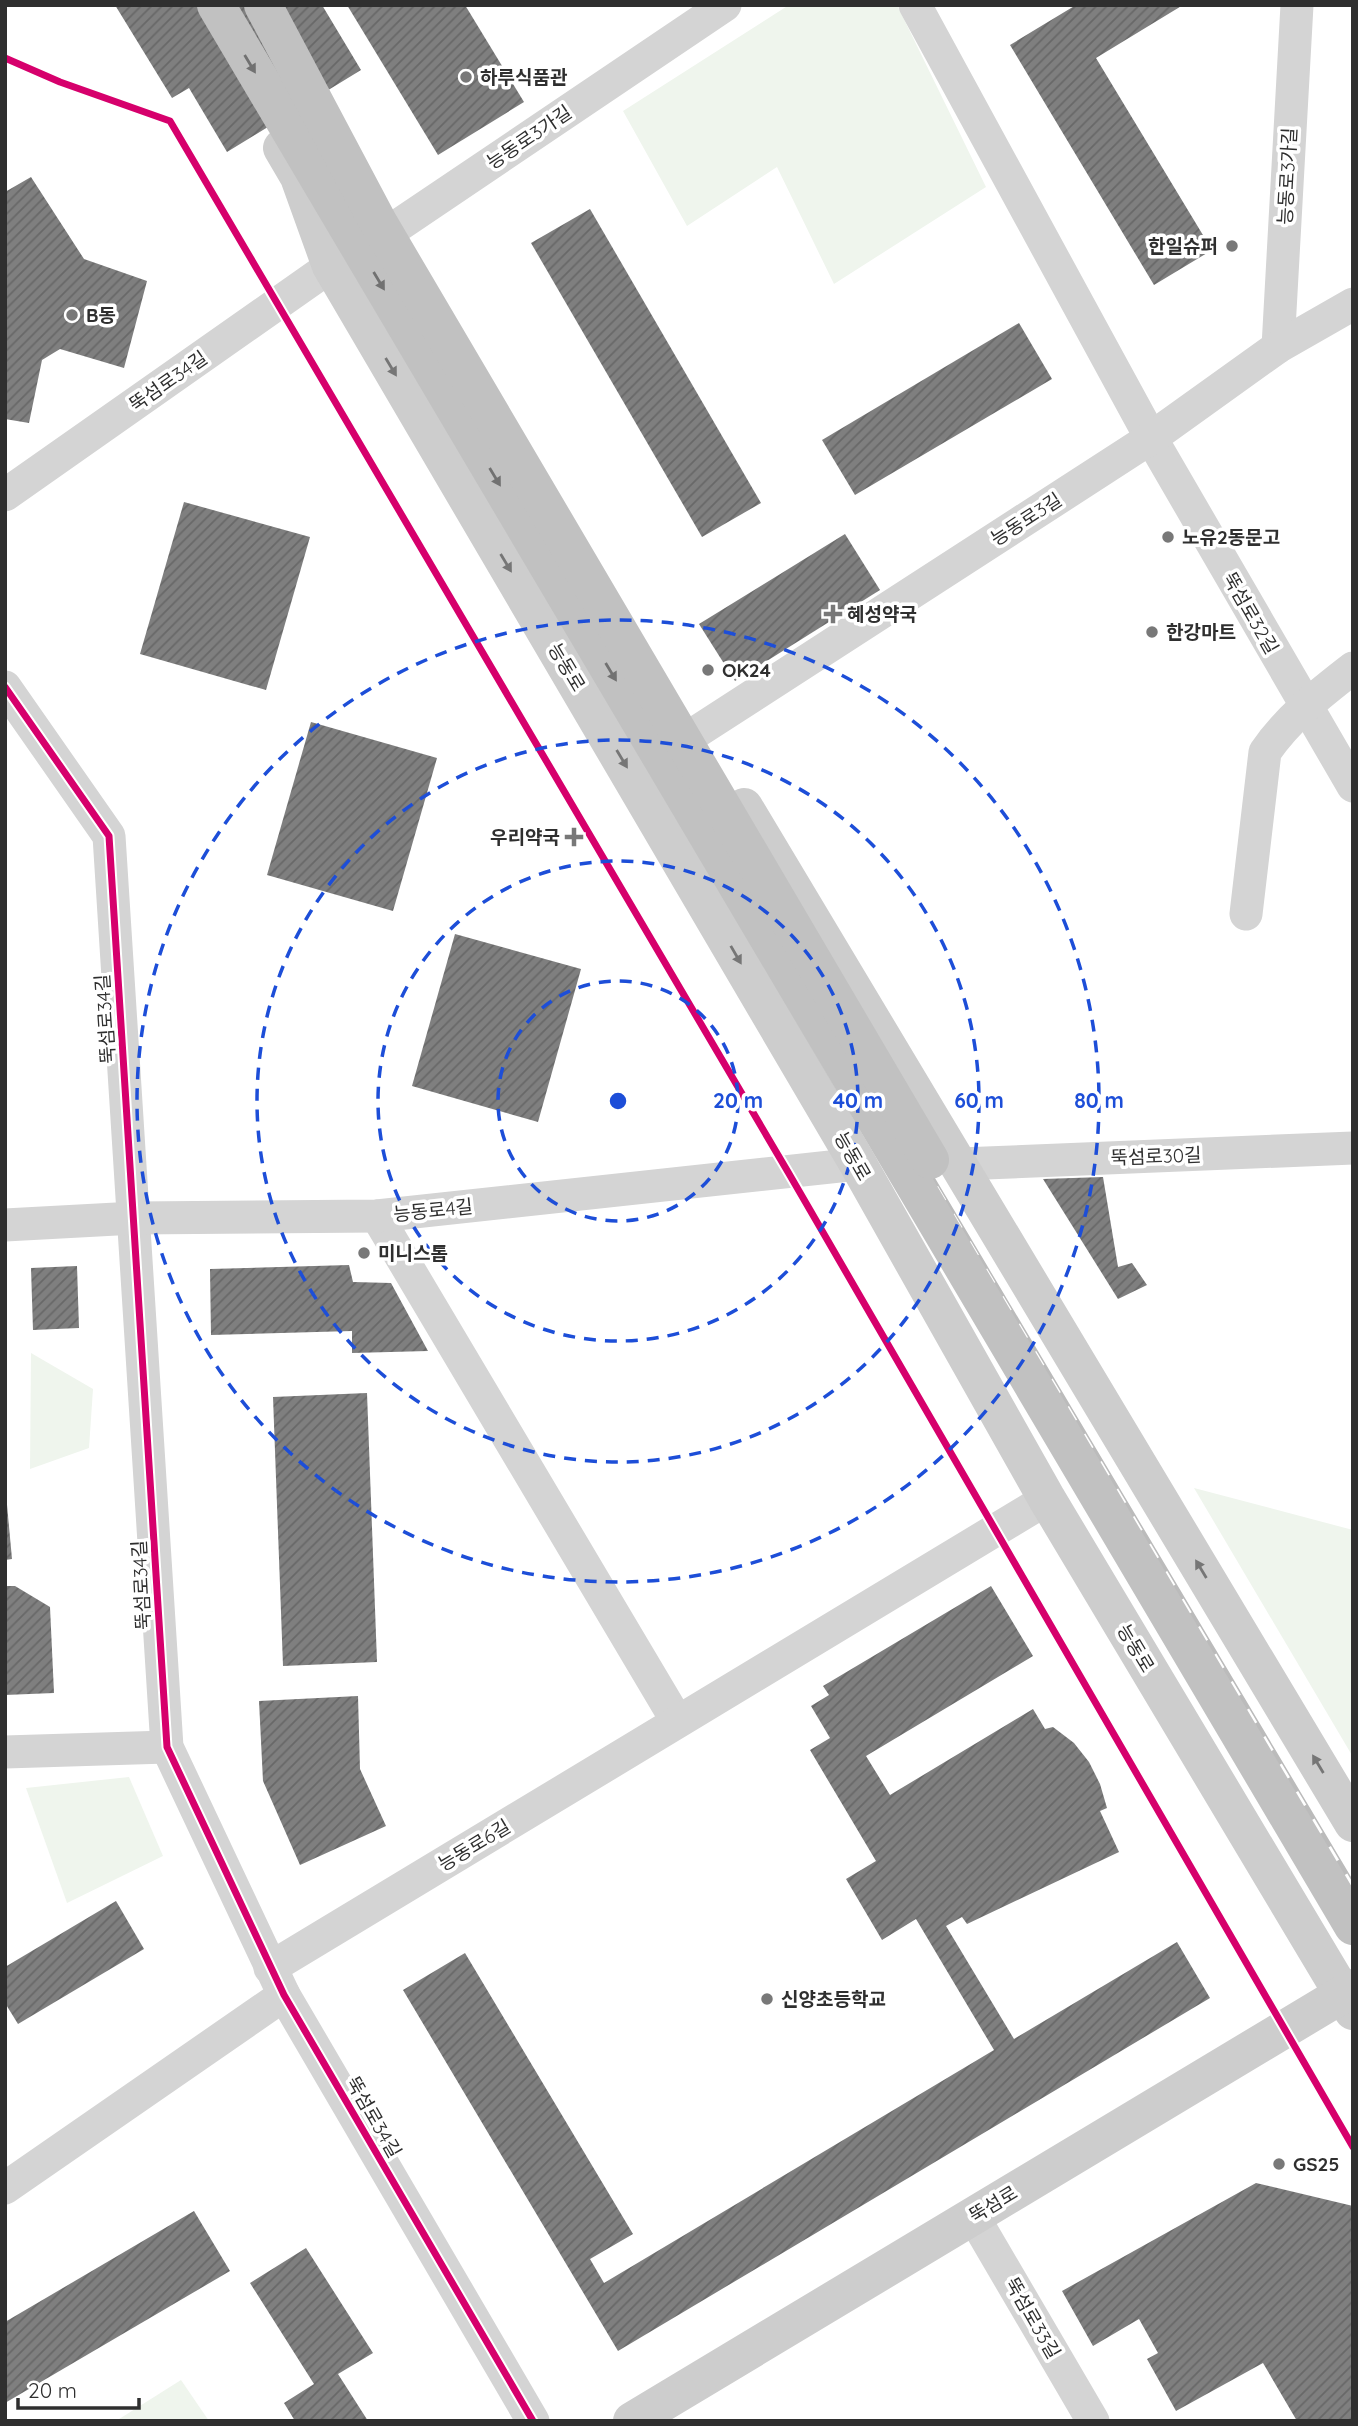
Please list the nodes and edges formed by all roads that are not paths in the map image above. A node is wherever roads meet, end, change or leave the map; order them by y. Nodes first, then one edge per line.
1 (216, 5) edge
2 (264, 5) edge
3 (725, 5) edge
4 (915, 5) edge
5 (1297, 5) edge
6 (305, 104) dead end
7 (270, 127) dead end
8 (393, 229) junction
9 (331, 266) junction
10 (1353, 304) edge
11 (1278, 347) junction
12 (1151, 438) junction
13 (5, 495) edge
14 (1353, 668) edge
15 (5, 687) edge
16 (1305, 706) junction
17 (698, 731) junction
18 (1353, 786) edge
19 (1245, 914) dead end
20 (1353, 1148) edge
21 (858, 1164) junction
22 (960, 1164) junction
23 (377, 1216) junction
24 (135, 1217) junction
25 (5, 1225) edge
26 (1047, 1499) junction
27 (677, 1721) junction
28 (167, 1747) junction
29 (5, 1752) edge
30 (1353, 1823) edge
31 (1353, 1876) edge
32 (1353, 1926) edge
33 (277, 1982) junction
34 (1349, 1998) edge
35 (5, 2188) edge
36 (973, 2216) junction
37 (533, 2421) edge
38 (632, 2421) edge
39 (1093, 2421) edge

1 -> 32 highway, bridge
2 - 31 highway, bridge
3 - 8 street, 능동로3가길
4 - 12 street, 뚝섬로32길
5 - 11 street, 능동로3가길
6 - 8 main road
7 - 9 main road, 능동로
8 - 9 street, 능동로3가길
8 - 17 main road
9 - 13 street, 뚝섬로34길
9 -> 21 main road, 능동로
10 - 11 street, 능동로3길
11 - 12 street, 능동로3길
12 - 16 street, 뚝섬로32길
12 - 17 street, 능동로3길
14 - 16 street
15 - 24 street, 뚝섬로34길
16 - 18 street, 뚝섬로32길
16 - 19 street
17 - 22 main road
20 - 22 street, 뚝섬로30길
21 - 23 street, 능동로4길
21 - 26 main road, 능동로
30 -> 22 main road
23 - 24 street, 능동로4길
23 - 27 street
24 - 25 street, 능동로4길
24 - 28 street, 뚝섬로34길
26 - 27 street, 능동로6길
26 - 34 main road, 능동로
27 - 33 street, 능동로6길
28 - 29 street
28 - 33 street, 뚝섬로34길
33 - 35 street
33 - 37 street, 뚝섬로34길
34 - 36 main road, 뚝섬로
36 - 38 main road, 뚝섬로
36 - 39 street, 뚝섬로33길

